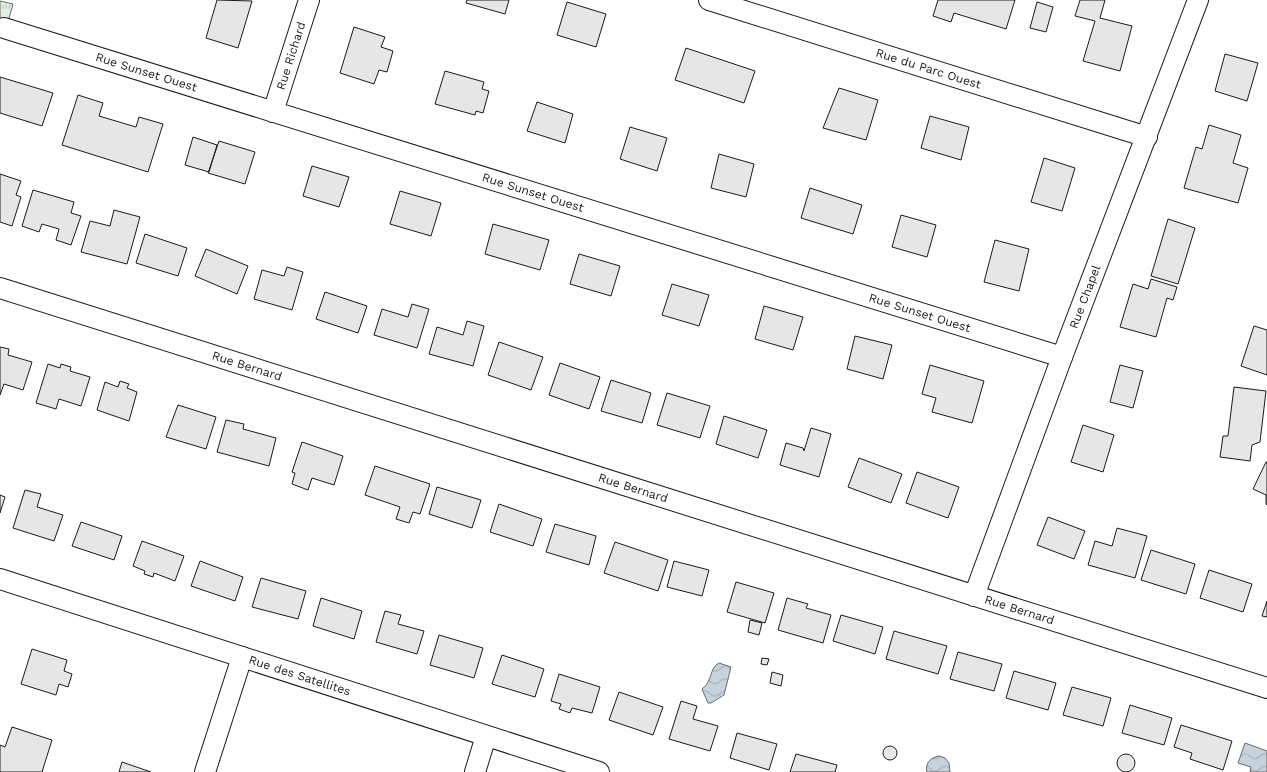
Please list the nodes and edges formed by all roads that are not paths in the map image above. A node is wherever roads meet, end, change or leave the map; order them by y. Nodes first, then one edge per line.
1 (309, 0) edge
2 (709, 0) edge
3 (1198, 0) edge
4 (4, 28) dead end
5 (273, 112) junction
6 (1147, 137) junction
7 (0, 288) edge
8 (1062, 357) junction
9 (0, 579) edge
10 (974, 596) junction
11 (242, 657) junction
12 (1267, 688) edge
13 (486, 736) junction
14 (205, 772) edge
15 (475, 772) edge
16 (599, 772) edge

1 - 5 street, Rue Richard
2 - 6 street, Rue du Parc Ouest
3 - 6 street, Rue Chapel
4 - 5 street, Rue Sunset Ouest
5 - 8 street, Rue Sunset Ouest
6 - 8 street, Rue Chapel
7 - 10 street, Rue Bernard
8 - 10 street, Rue Chapel
9 - 11 street, Rue des Satellites
10 - 12 street, Rue Bernard
11 - 13 street, Rue des Satellites
11 - 14 street
13 - 15 street
13 - 16 street, Rue des Satellites

